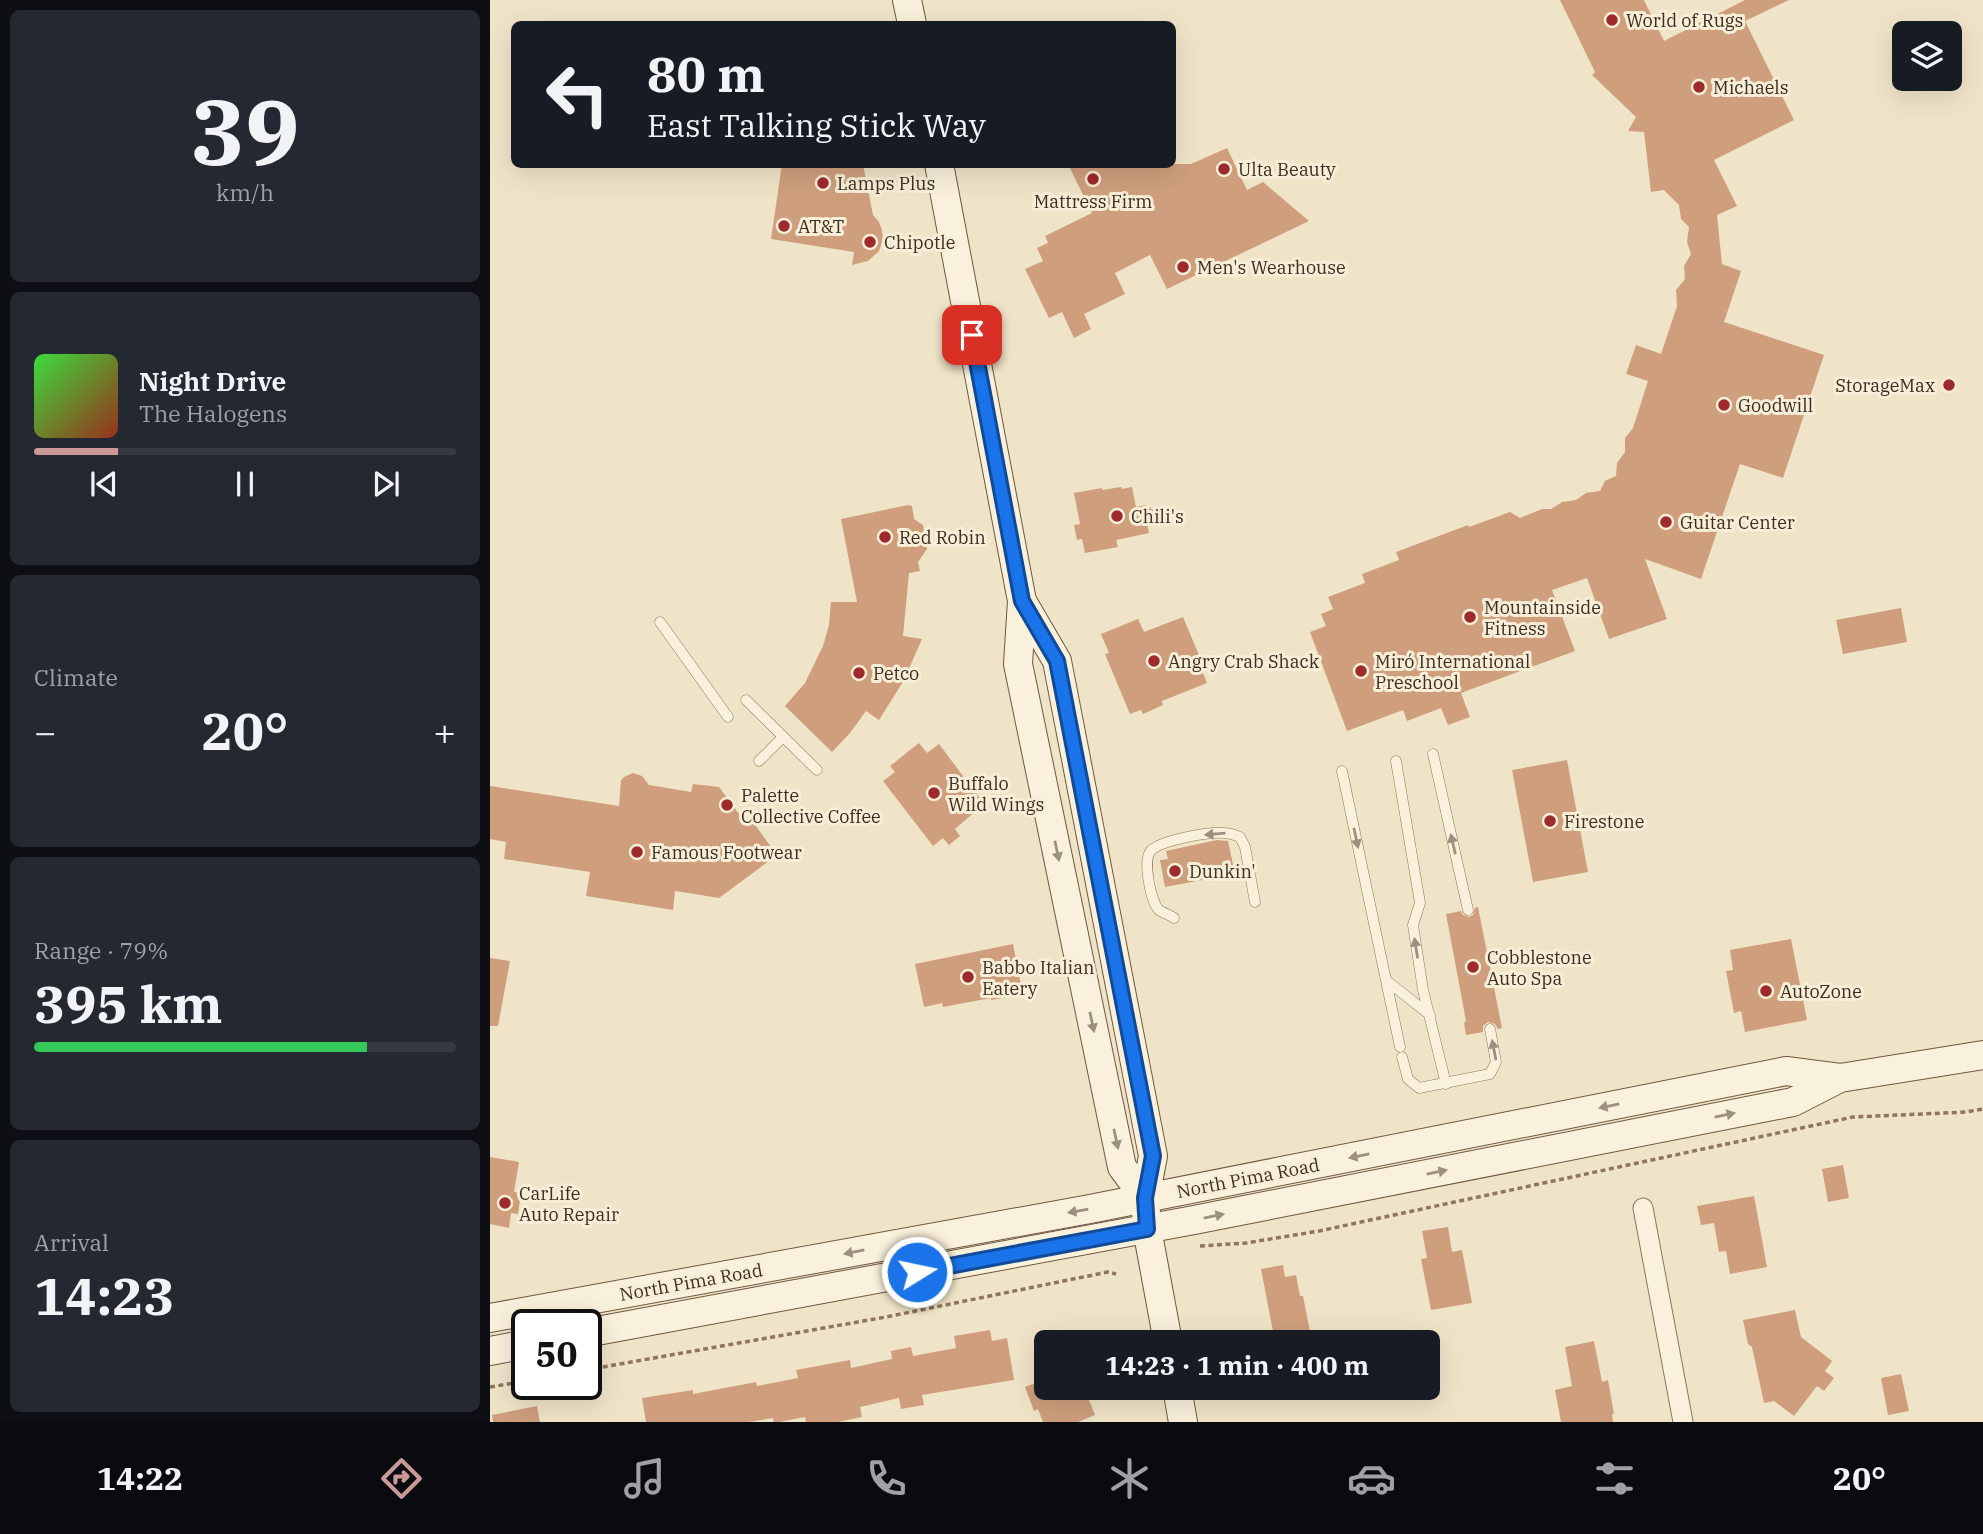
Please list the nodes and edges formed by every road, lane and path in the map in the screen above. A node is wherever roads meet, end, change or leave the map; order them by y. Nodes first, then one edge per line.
1 (908, 0) edge
2 (912, 21) edge
3 (940, 168) edge
4 (1022, 601) junction
5 (660, 622) dead end
6 (1024, 693) junction
7 (746, 701) dead end
8 (729, 717) dead end
9 (783, 737) junction
10 (1433, 754) dead end
11 (759, 761) dead end
12 (1396, 761) dead end
13 (817, 770) dead end
14 (1342, 771) dead end
15 (1090, 828) junction
16 (1255, 902) dead end
17 (1468, 910) dead end
18 (1174, 918) dead end
19 (1387, 981) junction
20 (1430, 1015) junction
21 (1490, 1029) dead end
22 (1983, 1055) edge
23 (1840, 1078) junction
24 (1446, 1084) junction
25 (1983, 1109) edge
26 (1145, 1198) junction
27 (1643, 1208) dead end
28 (1147, 1229) junction
29 (1200, 1246) dead end
30 (766, 1269) junction
31 (1116, 1274) dead end
32 (490, 1318) edge
33 (602, 1318) edge
34 (602, 1330) edge
35 (1166, 1330) edge
36 (511, 1347) edge
37 (490, 1351) edge
38 (602, 1367) edge
39 (511, 1384) edge
40 (490, 1387) edge
41 (1179, 1400) edge
42 (1183, 1422) edge
43 (1683, 1422) edge

1 - 2 main road
3 - 4 main road
4 - 6 main road
4 - 15 main road
5 - 8 lane
6 - 15 main road
6 -> 26 main road
7 - 9 lane
9 - 11 lane
9 - 13 lane
17 -> 10 lane
20 -> 12 lane
14 -> 19 lane
15 - 26 main road
16 -> 18 lane
19 - 20 lane
19 - 24 lane
20 - 24 lane
24 -> 21 lane
22 - 23 main road, North Pima Road
23 -> 26 main road, North Pima Road
28 -> 23 main road, North Pima Road
25 - 29 path
26 - 28 main road
26 -> 30 main road, North Pima Road
27 - 43 street
28 - 34 main road, North Pima Road
28 - 35 main road
30 - 32 main road, North Pima Road
30 - 33 main road
31 - 38 path
36 - 37 main road
39 - 40 path
41 - 42 main road

